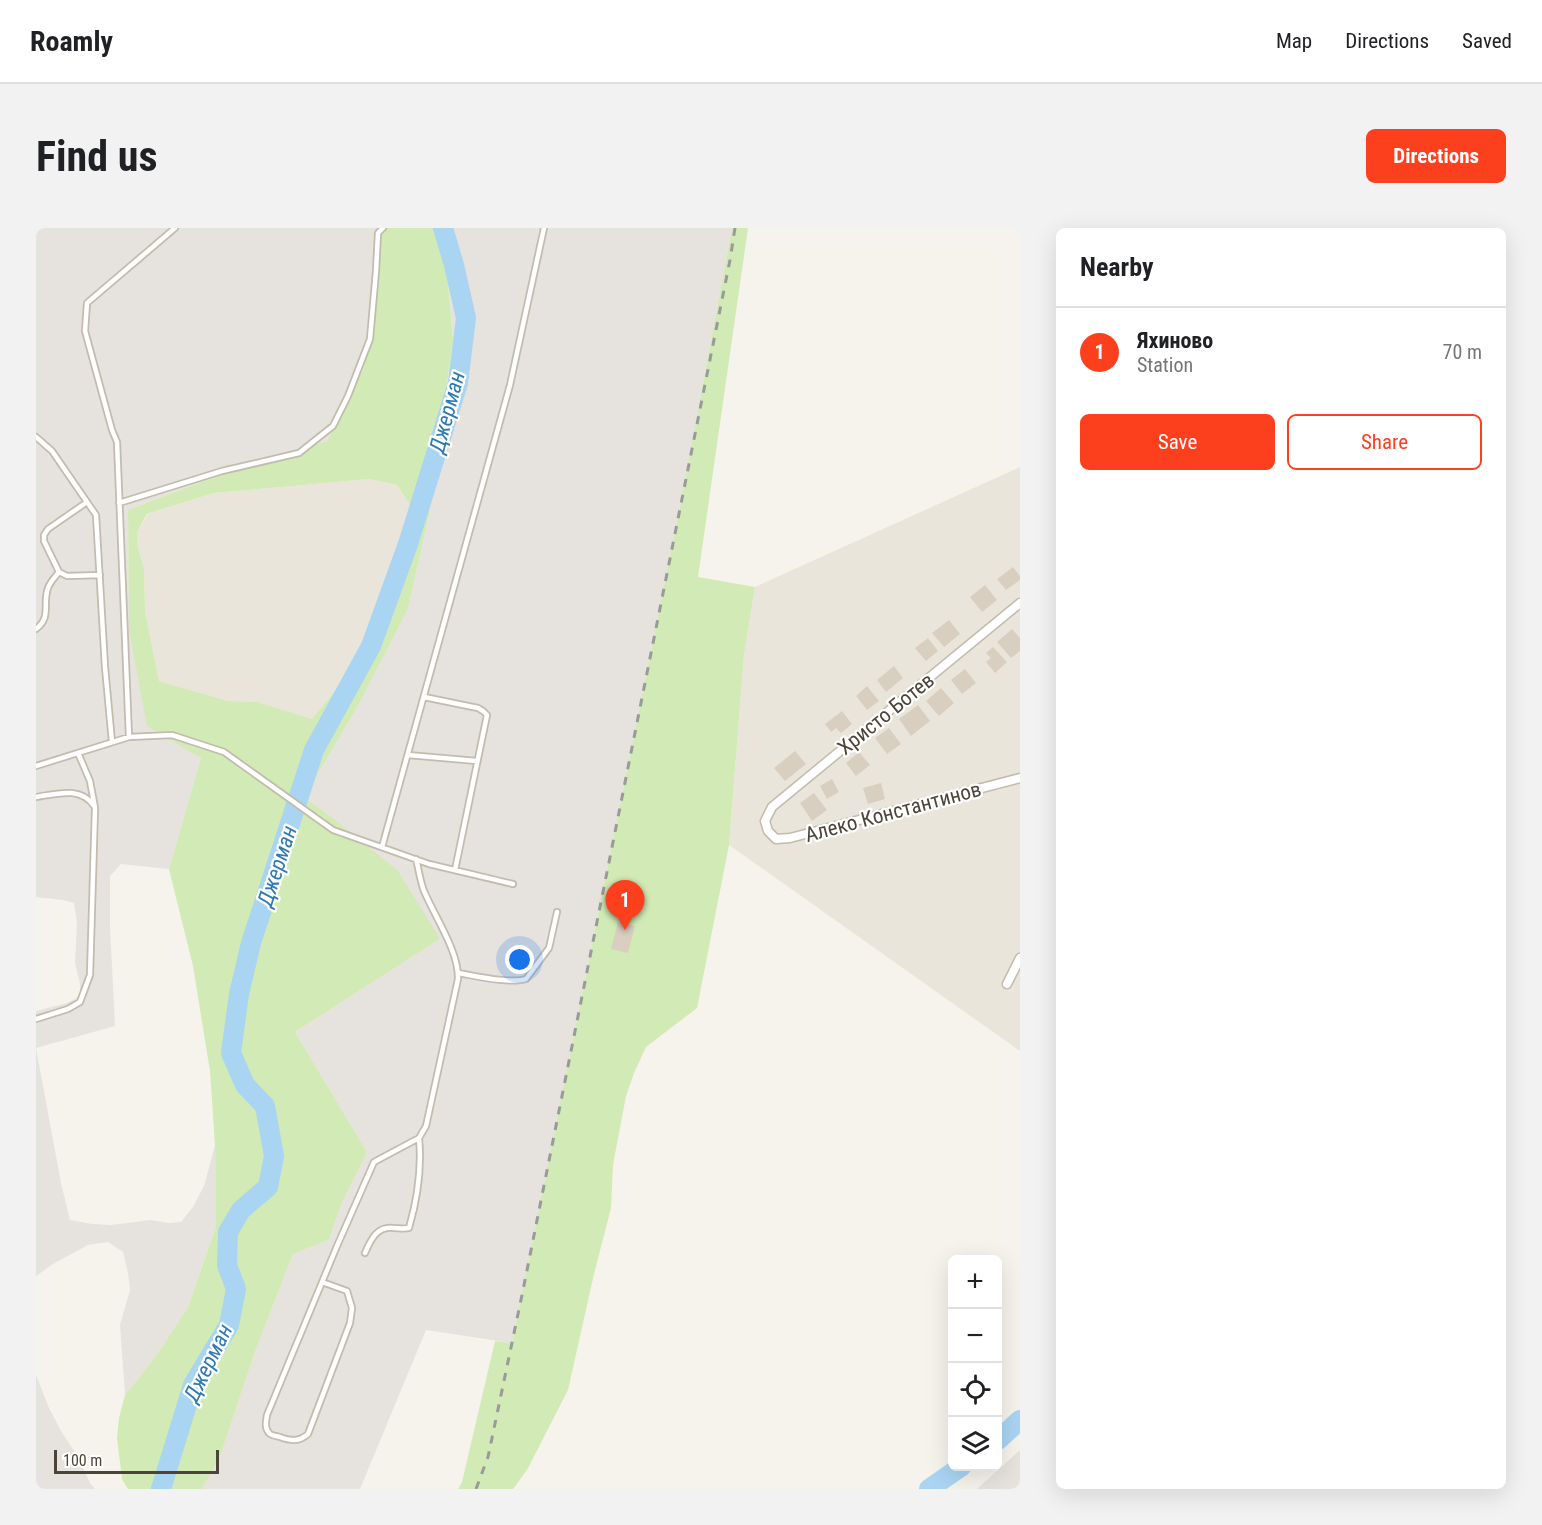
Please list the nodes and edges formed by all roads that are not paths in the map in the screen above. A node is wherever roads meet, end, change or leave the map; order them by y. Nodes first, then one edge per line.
1 (175, 228) edge
2 (383, 228) edge
3 (544, 228) edge
4 (36, 437) edge
5 (87, 502) junction
6 (119, 503) junction
7 (59, 572) junction
8 (100, 576) junction
9 (1020, 603) edge
10 (36, 629) edge
11 (424, 697) junction
12 (129, 736) junction
13 (111, 742) junction
14 (78, 753) junction
15 (408, 755) junction
16 (477, 761) junction
17 (36, 766) edge
18 (1020, 778) edge
19 (36, 797) edge
20 (95, 808) junction
21 (768, 831) joint
22 (382, 847) junction
23 (416, 859) junction
24 (455, 870) junction
25 (513, 884) dead end
26 (557, 912) dead end
27 (1020, 958) edge
28 (458, 973) junction
29 (1007, 984) dead end
30 (36, 1019) edge
31 (419, 1138) junction
32 (366, 1253) dead end
33 (322, 1282) junction

1 - 6 lane
2 - 6 lane
3 - 11 lane
4 - 5 lane
5 - 7 lane
5 - 8 lane
6 - 12 lane
7 - 8 lane
7 - 10 lane
8 - 13 lane
9 - 21 street, Христо Ботев
11 - 15 lane
11 - 16 lane
12 - 13 lane
12 - 22 lane
13 - 14 lane
14 - 17 lane
14 - 20 lane
15 - 16 lane
15 - 22 lane
16 - 24 lane
18 - 21 street, Алеко Константинов
19 - 20 lane
20 - 30 lane
22 - 23 lane
23 - 24 lane
23 - 28 lane
24 - 25 lane
26 - 28 lane
27 - 29 street
28 - 31 lane
31 - 32 lane
31 - 33 lane
33 - 33 lane

